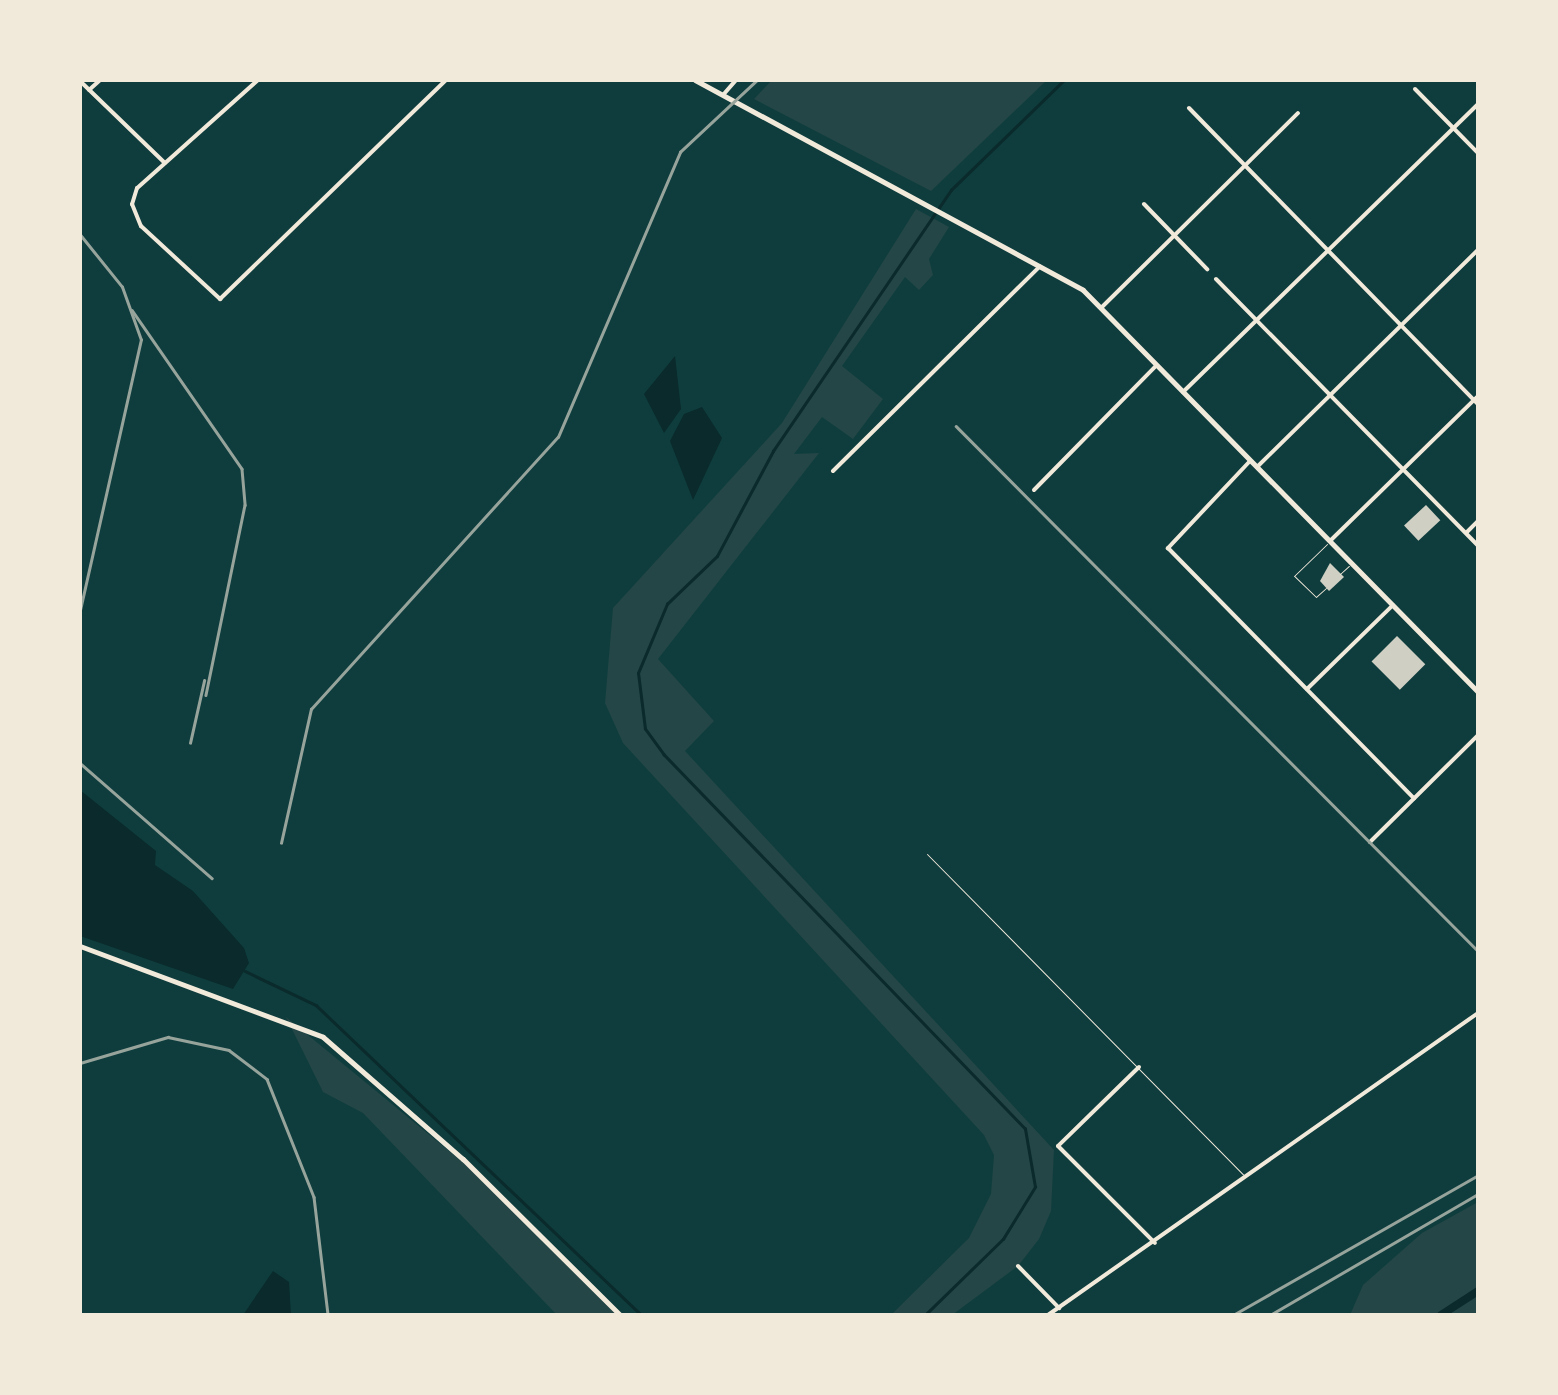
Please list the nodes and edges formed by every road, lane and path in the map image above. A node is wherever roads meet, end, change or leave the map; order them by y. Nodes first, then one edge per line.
1 (100, 80) edge
2 (258, 80) edge
3 (446, 80) edge
4 (695, 80) edge
5 (736, 80) edge
6 (80, 81) edge
7 (1415, 89) dead end
8 (89, 90) junction
9 (723, 95) junction
10 (1478, 104) edge
11 (1189, 108) dead end
12 (1298, 113) dead end
13 (1454, 128) junction
14 (1478, 153) edge
15 (165, 163) junction
16 (1245, 167) junction
17 (1144, 204) dead end
18 (1174, 236) junction
19 (1478, 250) edge
20 (1328, 252) junction
21 (1040, 266) junction
22 (1207, 269) dead end
23 (1216, 279) dead end
24 (1101, 308) junction
25 (1258, 321) junction
26 (1401, 325) junction
27 (1157, 365) junction
28 (1184, 392) junction
29 (1330, 394) junction
30 (1477, 400) edge
31 (1250, 461) junction
32 (1256, 467) junction
33 (1404, 470) junction
34 (832, 472) dead end
35 (1034, 490) dead end
36 (1478, 521) edge
37 (1466, 533) junction
38 (1330, 542) junction
39 (1478, 546) edge
40 (1351, 563) junction
41 (1340, 574) dead end
42 (1326, 588) dead end
43 (1393, 605) junction
44 (1306, 689) junction
45 (1478, 692) edge
46 (1478, 734) edge
47 (1414, 798) junction
48 (1370, 842) dead end
49 (927, 854) dead end
50 (80, 946) edge
51 (1478, 1013) edge
52 (1139, 1068) junction
53 (1249, 1180) junction
54 (1154, 1244) junction
55 (1018, 1266) dead end
56 (1059, 1308) junction
57 (620, 1315) edge
58 (1048, 1315) edge

1 - 8 street
2 - 15 street
3 - 15 street
4 - 9 main road
5 - 9 street
6 - 8 street
7 - 13 street
8 - 15 street
9 - 21 main road
10 - 13 street
11 - 16 street
12 - 16 street
13 - 14 street
13 - 20 street
16 - 18 street
16 - 20 street
17 - 18 street
18 - 22 street
18 - 24 street
19 - 26 street
20 - 25 street
20 - 26 street
21 - 24 main road
21 - 34 street
23 - 25 street
24 - 27 main road
25 - 28 street
25 - 29 street
26 - 29 street
26 - 30 street
27 - 28 main road
27 - 35 street
28 - 31 main road
29 - 32 street
29 - 33 street
30 - 33 street
31 - 32 main road
31 - 44 street
32 - 38 main road
33 - 37 street
33 - 38 street
36 - 37 street
37 - 39 street
38 - 40 main road
38 - 42 lane
40 - 41 lane
40 - 43 main road
43 - 44 street
43 - 45 main road
44 - 47 street
46 - 47 street
47 - 48 street
49 - 52 lane
50 - 57 main road
51 - 53 street
52 - 53 lane
52 - 54 street
53 - 54 street
54 - 56 street
55 - 56 street
56 - 58 street

